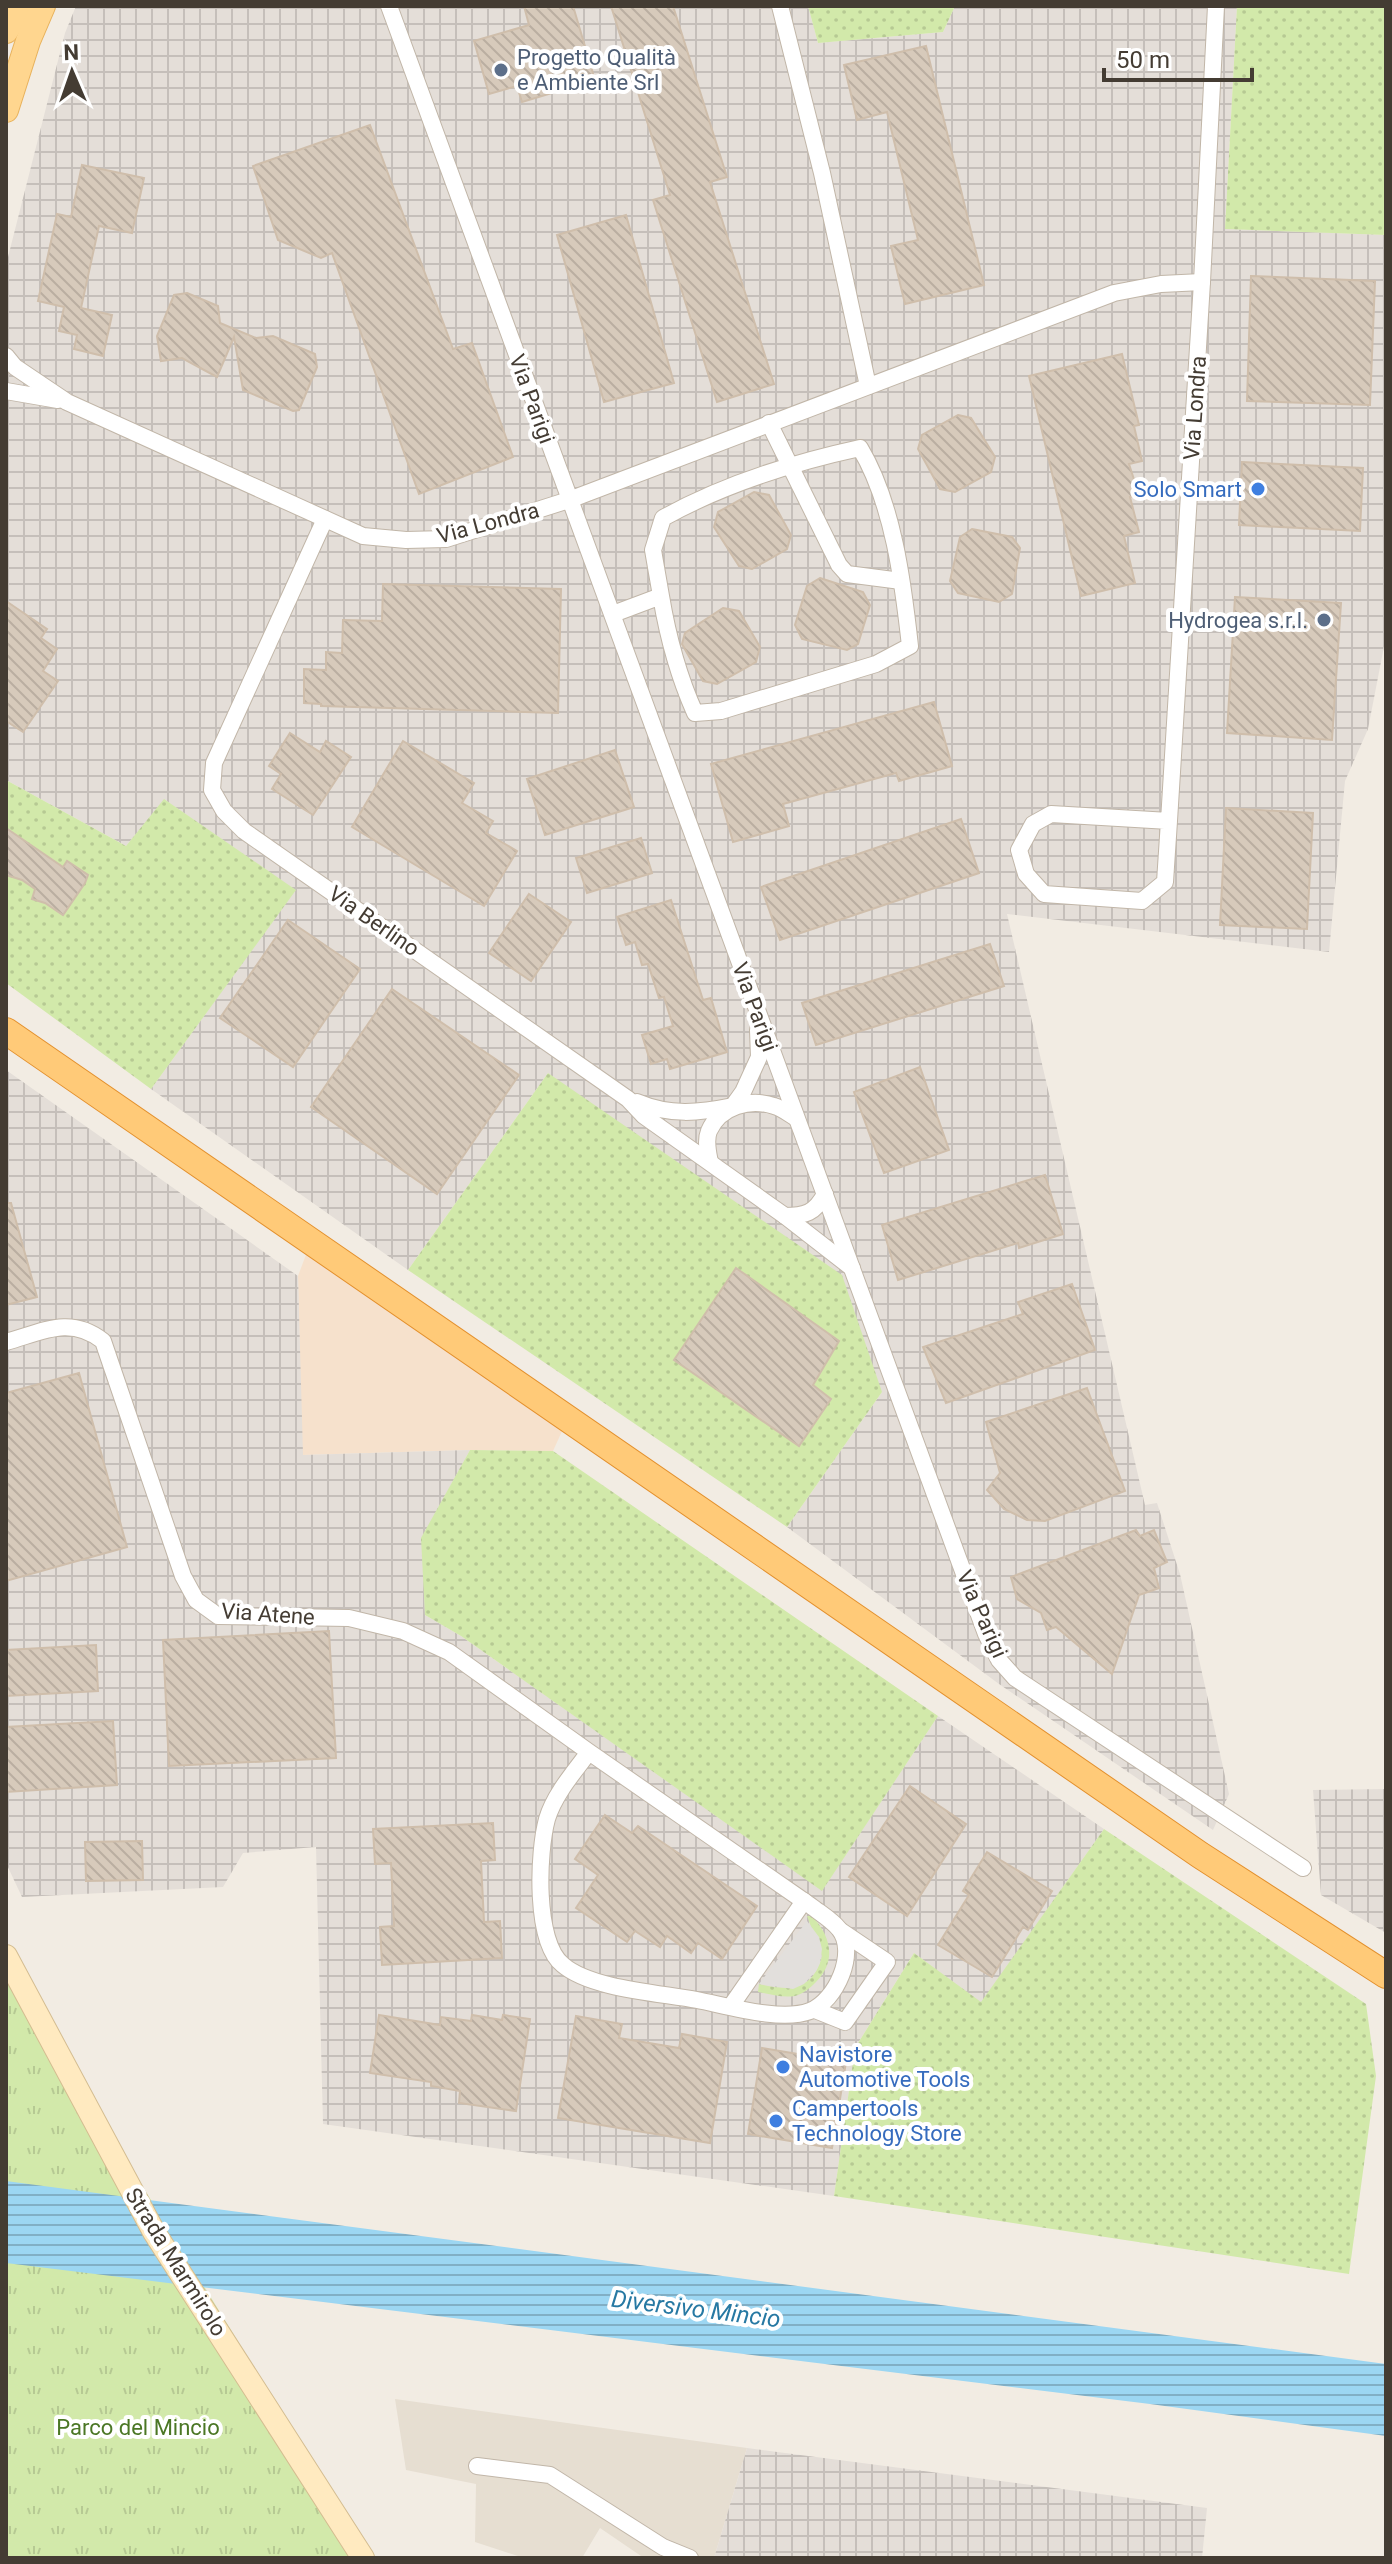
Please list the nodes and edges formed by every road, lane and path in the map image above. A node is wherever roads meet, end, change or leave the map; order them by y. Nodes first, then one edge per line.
1 (22, 6) edge
2 (43, 6) edge
3 (389, 6) edge
4 (780, 6) edge
5 (1216, 6) edge
6 (6, 31) edge
7 (6, 110) edge
8 (1202, 282) junction
9 (6, 356) edge
10 (868, 386) junction
11 (6, 391) edge
12 (67, 402) junction
13 (769, 423) junction
14 (789, 466) junction
15 (569, 500) junction
16 (325, 519) junction
17 (901, 581) junction
18 (661, 596) junction
19 (613, 614) junction
20 (1169, 821) junction
21 (757, 1014) junction
22 (6, 1031) edge
23 (628, 1099) junction
24 (733, 1106) junction
25 (796, 1118) junction
26 (710, 1162) junction
27 (825, 1194) junction
28 (785, 1216) junction
29 (852, 1268) junction
30 (6, 1342) edge
31 (589, 1752) junction
32 (1303, 1868) dead end
33 (804, 1901) junction
34 (841, 1931) junction
35 (6, 1956) edge
36 (1386, 1975) edge
37 (731, 2006) junction
38 (815, 2010) junction
39 (477, 2466) dead end
40 (363, 2558) edge
41 (690, 2558) edge

1 - 6 main road
2 - 7 main road
3 - 15 street, Via Parigi
4 - 10 street
5 - 8 street, Via Londra
8 - 10 street, Via Londra
8 - 20 street, Via Londra
9 - 12 street, Via Londra
10 - 13 street, Via Londra
11 - 12 street, Via Londra
12 - 16 street, Via Londra
13 - 14 street
13 - 15 street, Via Londra
14 - 17 street
14 - 17 street
14 - 18 street
15 - 16 street, Via Londra
15 - 19 street, Via Parigi
16 - 23 street, Via Berlino
17 - 18 street
18 - 19 street
19 - 21 street, Via Parigi
20 - 20 street, Via Londra
21 - 24 street
21 - 25 street, Via Parigi
22 - 36 highway
23 - 24 street
23 - 26 street, Via Berlino
24 - 25 street
24 - 26 street
25 - 27 street, Via Parigi
26 - 28 street, Via Berlino
27 - 28 street
27 - 29 street, Via Parigi
28 - 29 street, Via Berlino
29 - 32 street, Via Parigi
30 - 31 street, Via Atene
31 - 33 street, Via Atene
31 - 37 street, Via Atene
33 - 34 street, Via Atene
33 - 37 street
34 - 38 street
34 - 38 street, Via Atene
35 - 40 main road, Strada Marmirolo
37 - 38 street, Via Atene
39 - 41 street

